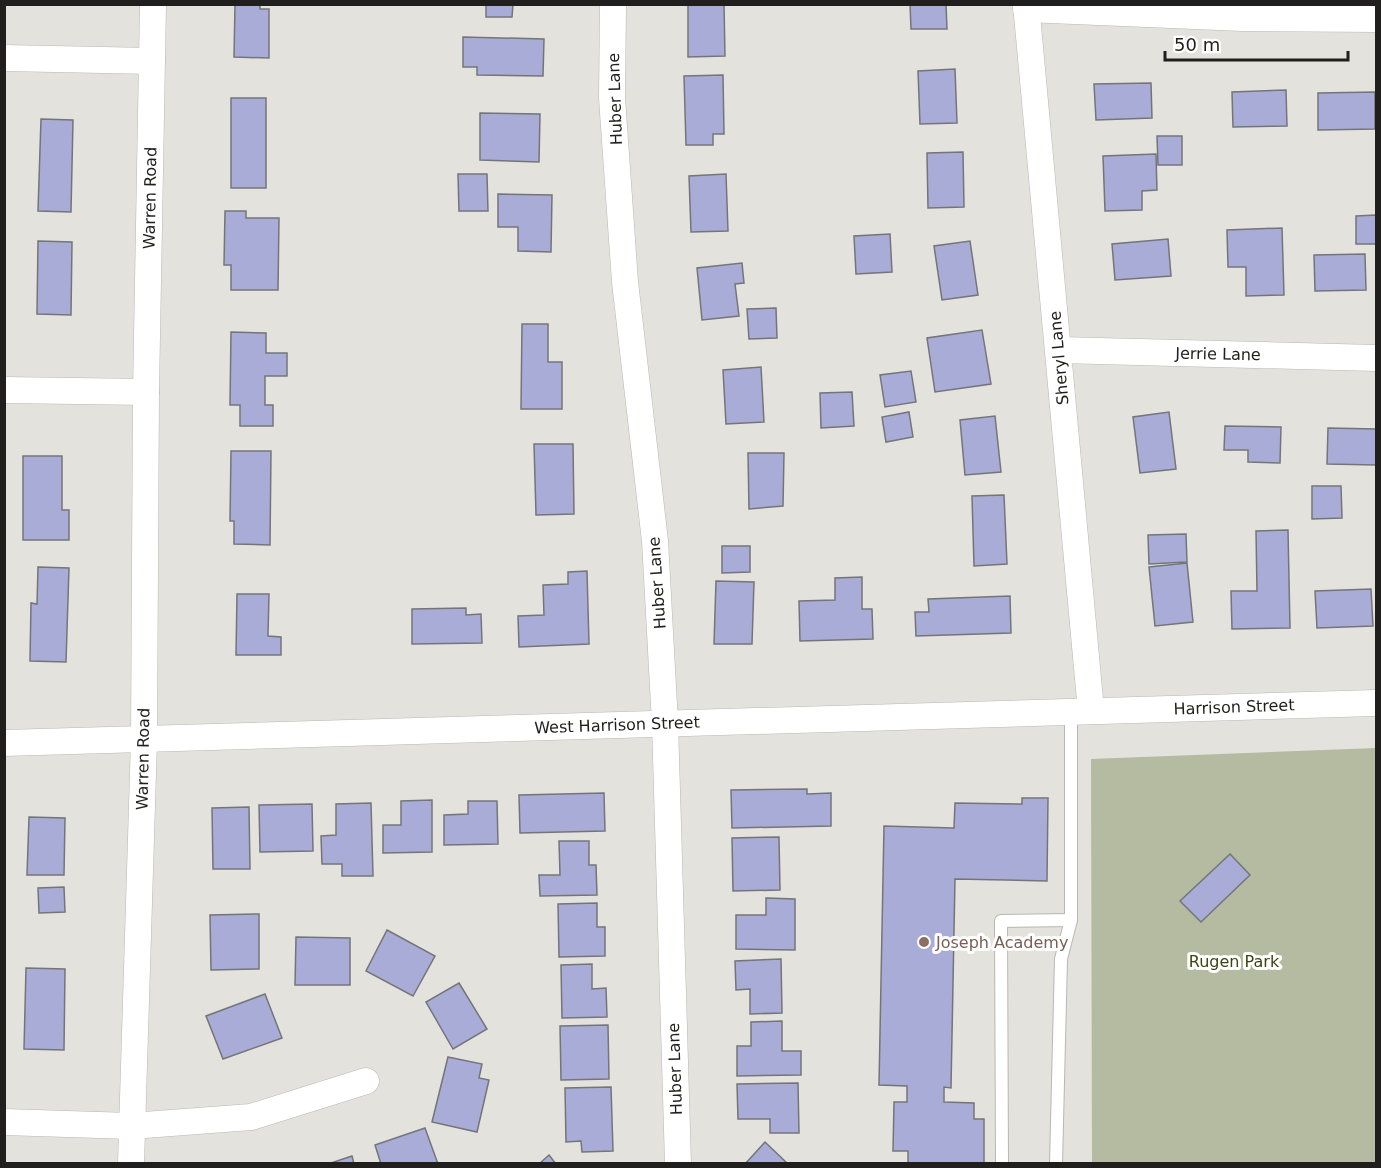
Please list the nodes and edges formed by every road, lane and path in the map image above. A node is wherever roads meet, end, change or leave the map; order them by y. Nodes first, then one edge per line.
1 (153, 4) edge
2 (613, 4) edge
3 (1026, 7) edge
4 (1377, 20) edge
5 (4, 58) edge
6 (152, 61) junction
7 (1059, 350) junction
8 (1377, 358) edge
9 (4, 390) edge
10 (146, 392) junction
11 (1377, 703) edge
12 (1081, 711) junction
13 (665, 723) junction
14 (144, 740) junction
15 (4, 743) edge
16 (1071, 920) junction
17 (366, 1081) dead end
18 (4, 1122) edge
19 (131, 1126) junction
20 (131, 1164) edge
21 (678, 1164) edge
22 (1002, 1164) edge
23 (1056, 1164) edge

1 - 6 street, Warren Road
2 - 13 street, Huber Lane
3 - 4 street
3 - 7 street, Sheryl Lane
5 - 6 street
6 - 10 street, Warren Road
7 - 8 street, Jerrie Lane
7 - 12 street, Sheryl Lane
9 - 10 street
10 - 14 street, Warren Road
11 - 12 street, Harrison Street
12 - 13 street, West Harrison Street
12 - 16 lane
13 - 14 street, West Harrison Street
13 - 21 street, Huber Lane
14 - 15 street
14 - 19 street, Warren Road
16 - 22 lane
16 - 23 lane
17 - 19 street
18 - 19 street
19 - 20 street, Warren Road

